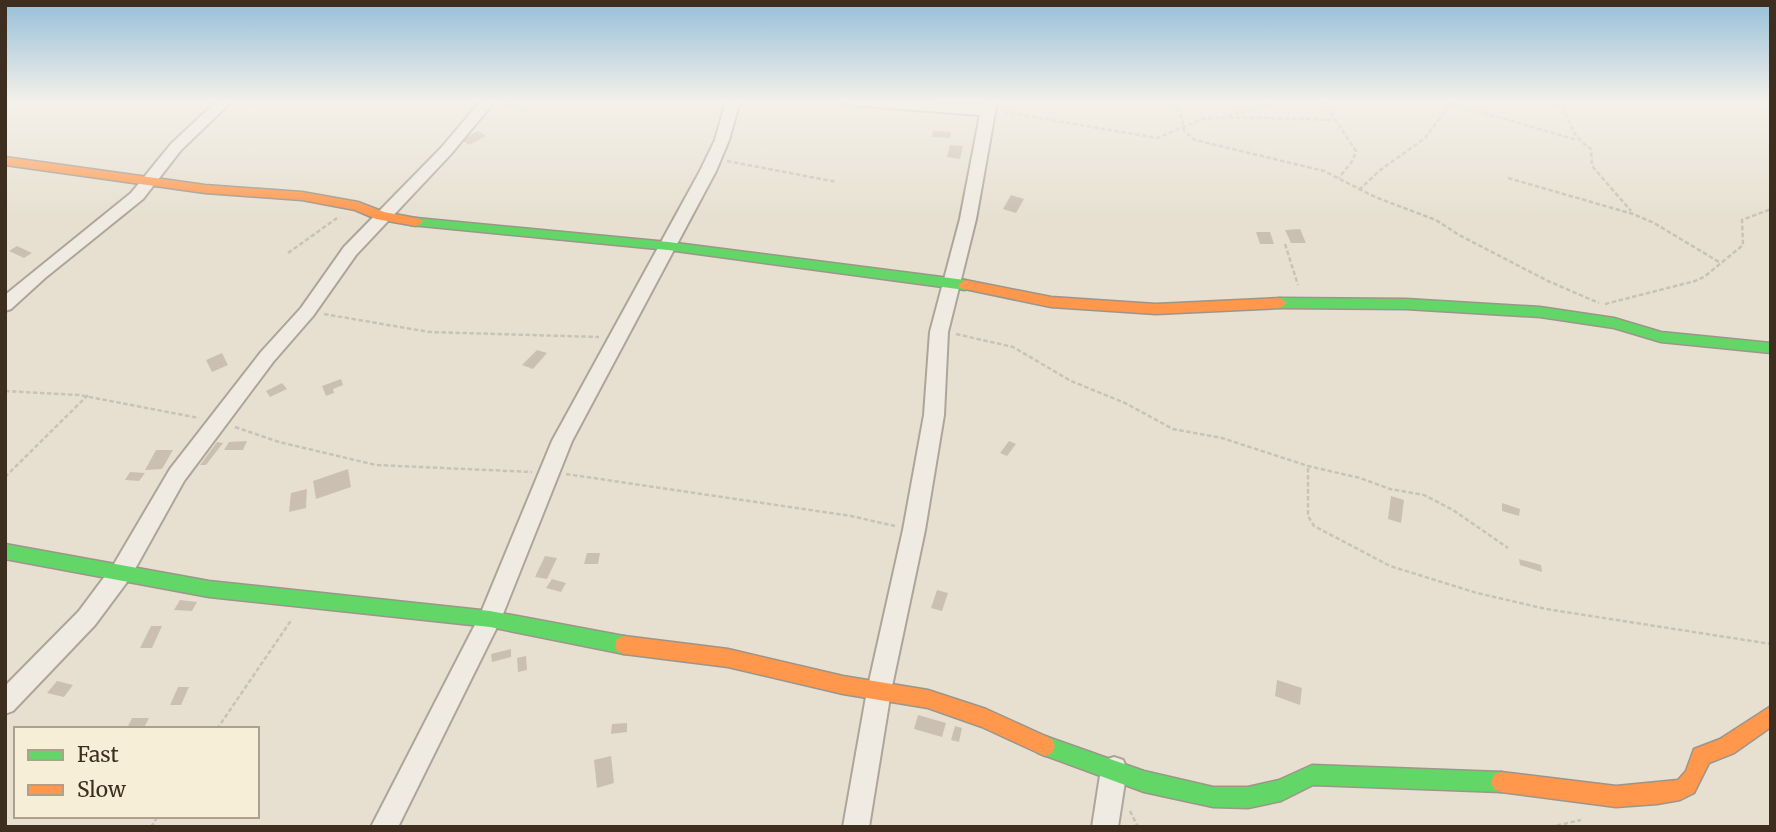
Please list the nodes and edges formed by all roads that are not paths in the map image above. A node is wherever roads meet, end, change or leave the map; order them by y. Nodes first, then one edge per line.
1 (183, 140) edge
2 (458, 140) edge
3 (722, 140) edge
4 (983, 140) edge
5 (5, 160) edge
6 (150, 181) junction
7 (381, 216) junction
8 (668, 246) junction
9 (950, 282) junction
10 (5, 305) edge
11 (1771, 348) edge
12 (5, 551) edge
13 (122, 571) junction
14 (490, 619) junction
15 (879, 691) junction
16 (5, 703) edge
17 (1771, 715) edge
18 (1114, 769) junction
19 (384, 827) edge
20 (856, 827) edge
21 (1105, 827) edge

1 - 6 street
2 - 7 street
3 - 8 street
4 - 9 street
5 - 6 street
6 - 7 street
6 - 10 street
7 - 8 street
7 - 13 street
8 - 9 street
8 - 14 street
9 - 11 street
9 - 15 street
12 - 13 street
13 - 14 street
13 - 16 street
14 - 15 street
14 - 19 street
15 - 18 street
15 - 20 street
17 - 18 street
18 - 21 street

